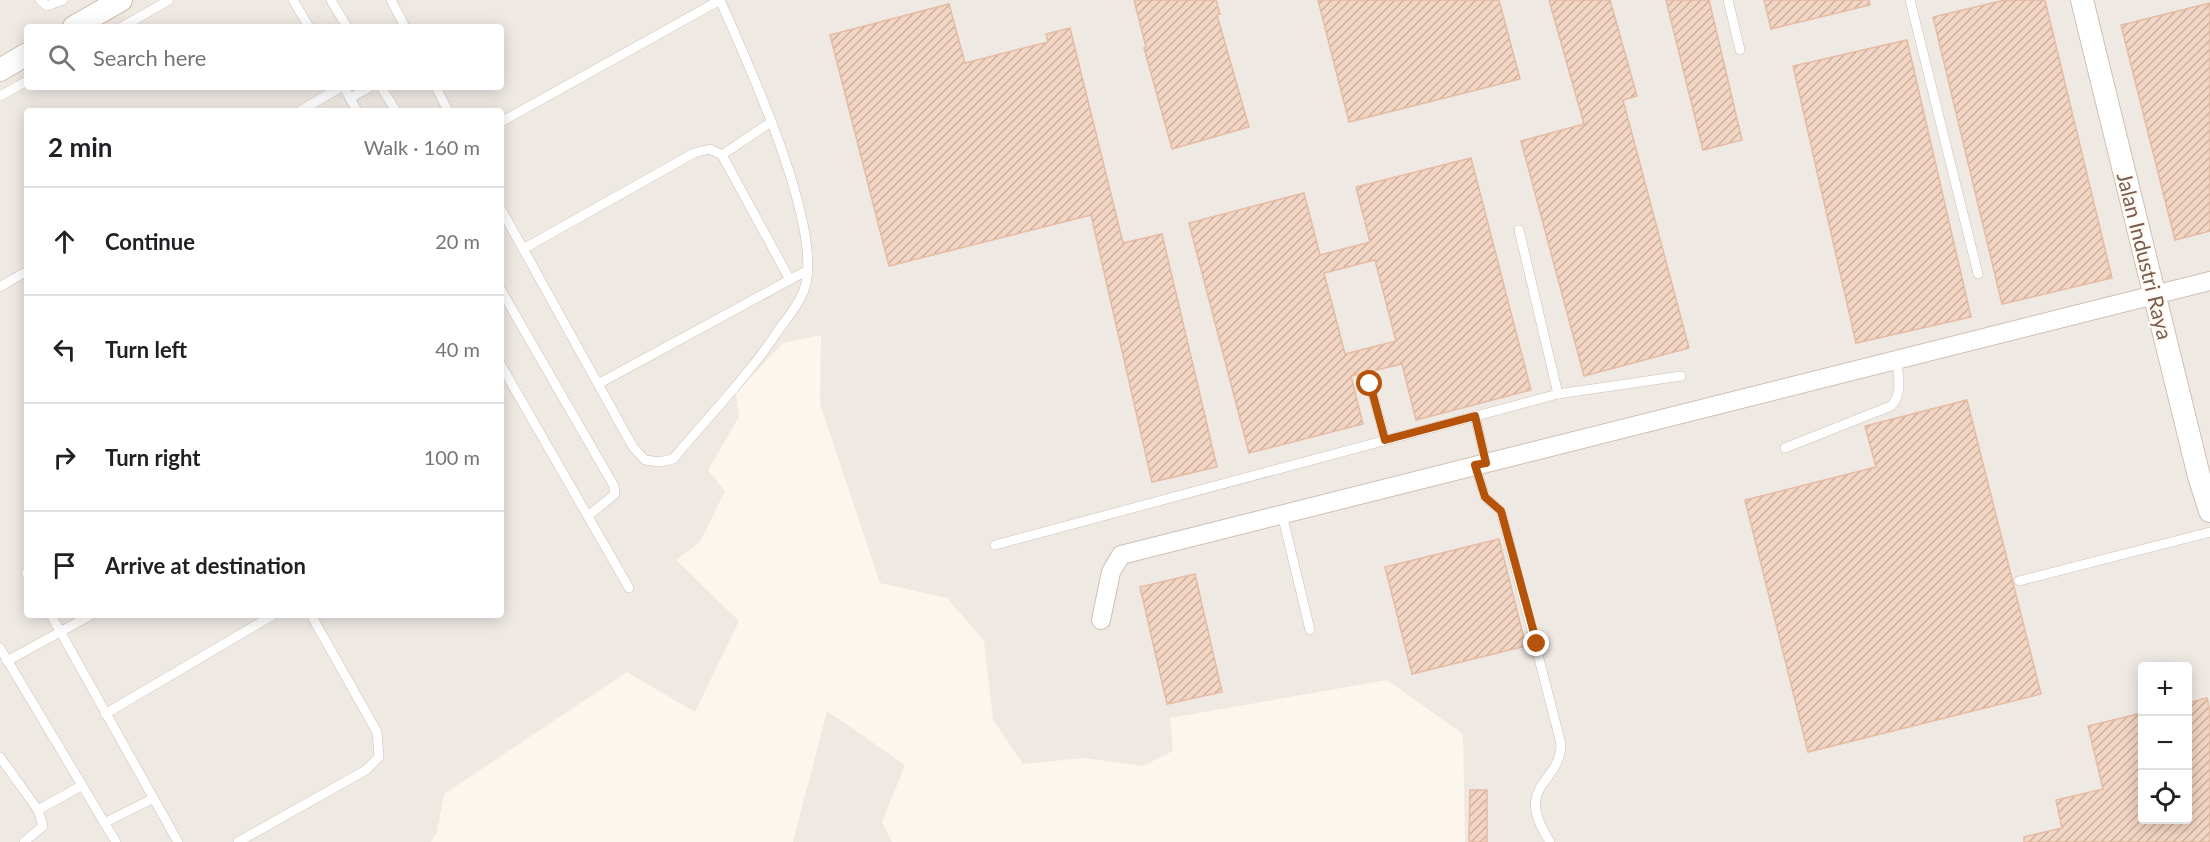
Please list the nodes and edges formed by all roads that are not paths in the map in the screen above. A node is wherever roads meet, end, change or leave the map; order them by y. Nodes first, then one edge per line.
1 (40, 0) edge
2 (63, 0) edge
3 (121, 0) edge
4 (169, 0) edge
5 (293, 0) edge
6 (331, 0) edge
7 (391, 0) edge
8 (720, 0) edge
9 (1728, 0) edge
10 (1910, 0) edge
11 (2082, 0) edge
12 (79, 24) edge
13 (127, 24) edge
14 (307, 24) edge
15 (345, 24) edge
16 (403, 24) edge
17 (1740, 50) dead end
18 (24, 56) edge
19 (0, 69) edge
20 (24, 83) edge
21 (338, 90) edge
22 (345, 90) edge
23 (365, 90) edge
24 (383, 90) edge
25 (438, 90) edge
26 (0, 96) edge
27 (350, 98) junction
28 (305, 108) edge
29 (355, 108) edge
30 (394, 108) edge
31 (446, 108) edge
32 (504, 120) edge
33 (771, 122) junction
34 (722, 155) junction
35 (504, 214) edge
36 (1519, 230) dead end
37 (523, 249) junction
38 (808, 270) junction
39 (24, 273) edge
40 (1978, 274) dead end
41 (789, 279) junction
42 (2210, 281) edge
43 (0, 287) edge
44 (504, 295) edge
45 (2154, 296) junction
46 (1897, 361) junction
47 (504, 369) edge
48 (1681, 376) dead end
49 (598, 384) junction
50 (1370, 384) dead end
51 (1558, 394) junction
52 (1475, 416) junction
53 (1385, 440) junction
54 (1785, 448) dead end
55 (1481, 464) junction
56 (2204, 475) edge
57 (2210, 511) edge
58 (1282, 514) junction
59 (588, 516) junction
60 (2210, 532) edge
61 (995, 545) dead end
62 (2019, 581) dead end
63 (629, 588) dead end
64 (53, 618) edge
65 (86, 618) edge
66 (268, 618) edge
67 (313, 618) edge
68 (1101, 620) dead end
69 (1310, 630) dead end
70 (60, 632) junction
71 (0, 648) edge
72 (7, 661) junction
73 (105, 714) junction
74 (0, 757) edge
75 (81, 786) junction
76 (152, 799) junction
77 (38, 810) junction
78 (104, 823) junction
79 (24, 842) edge
80 (116, 842) edge
81 (178, 842) edge
82 (238, 842) edge
83 (1550, 842) edge

1 - 2 lane
3 - 12 street
4 - 13 lane
5 - 14 lane
6 - 15 lane
7 - 16 lane
8 - 32 lane
8 - 33 lane
9 - 17 lane
10 - 40 lane
11 - 45 street, Jalan Industri Raya
18 - 19 street
20 - 26 lane
21 - 28 lane
22 - 27 lane
23 - 27 lane
24 - 30 lane
25 - 31 lane
27 - 29 lane
33 - 34 lane
33 - 38 lane
34 - 37 lane
34 - 41 lane
35 - 37 lane
36 - 51 lane
37 - 49 lane
38 - 41 lane
38 - 49 lane
39 - 43 lane
41 - 49 lane
42 - 45 street
44 - 59 lane
45 - 46 street
45 - 56 street, Jalan Industri Raya
46 - 54 lane
46 - 55 street
47 - 59 lane
48 - 51 lane
50 - 53 lane
51 - 52 lane
52 - 53 lane
52 - 55 lane
53 - 61 lane
55 - 58 street
55 - 83 lane
56 - 57 street, Jalan Industri Raya
58 - 68 street
58 - 69 lane
59 - 63 lane
60 - 62 lane
64 - 70 lane
65 - 70 lane
66 - 73 lane
67 - 82 lane
70 - 72 lane
70 - 73 lane
71 - 72 lane
72 - 75 lane
73 - 76 lane
74 - 77 lane
75 - 77 lane
75 - 78 lane
76 - 78 lane
76 - 81 lane
77 - 79 lane
78 - 80 lane

